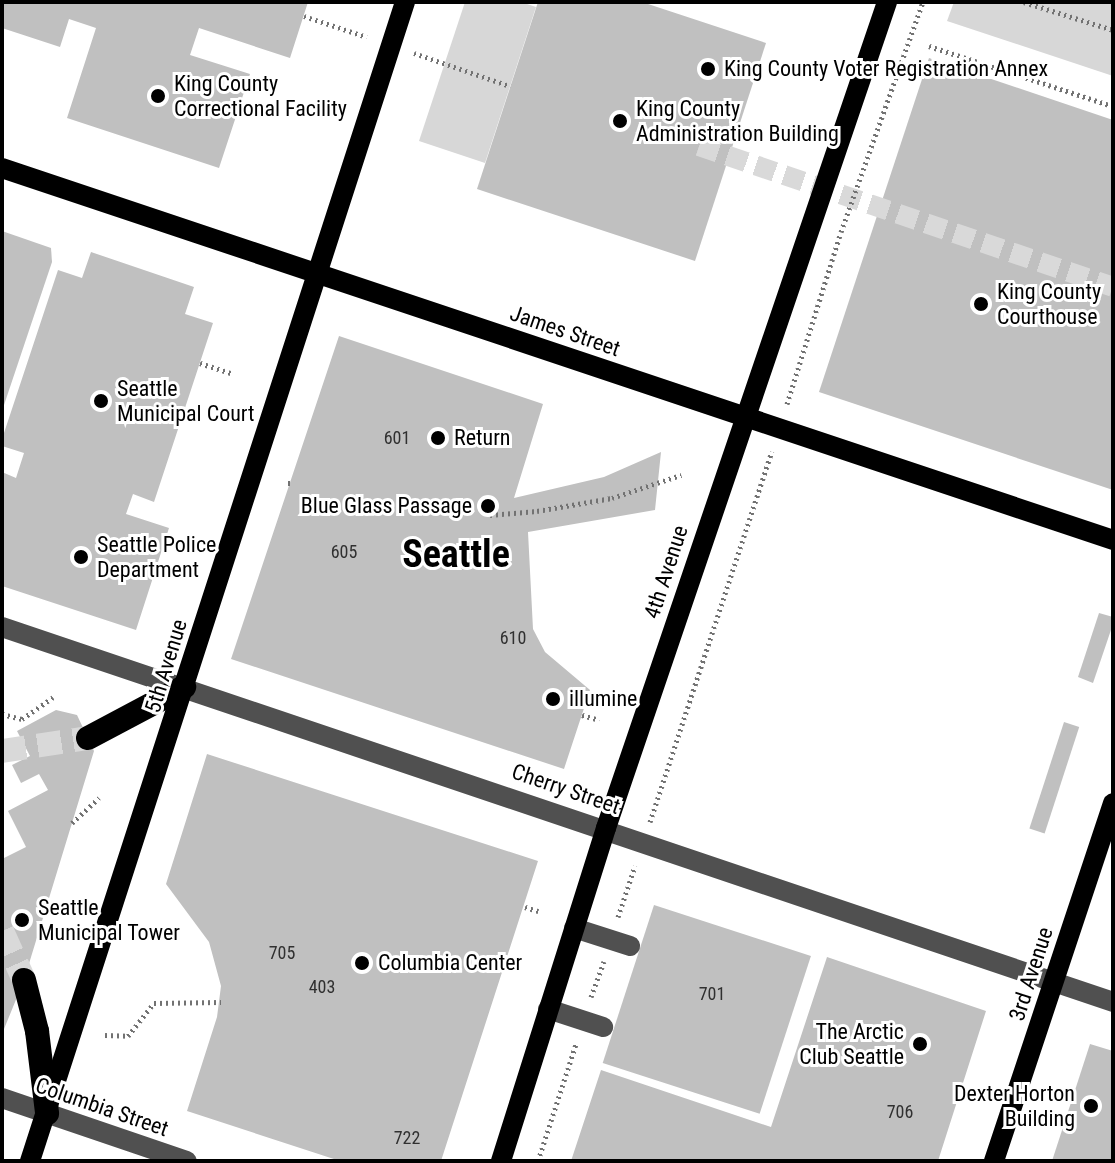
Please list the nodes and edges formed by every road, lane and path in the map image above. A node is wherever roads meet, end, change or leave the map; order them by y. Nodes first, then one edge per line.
1 (405, 2) edge
2 (923, 2) edge
3 (1024, 2) edge
4 (882, 3) edge
5 (1113, 30) edge
6 (929, 46) dead end
7 (1113, 106) edge
8 (2, 168) edge
9 (315, 273) junction
10 (200, 363) dead end
11 (233, 374) dead end
12 (744, 417) junction
13 (779, 428) junction
14 (681, 475) dead end
15 (490, 515) dead end
16 (1113, 540) edge
17 (2, 627) edge
18 (184, 687) junction
19 (53, 697) dead end
20 (2, 714) edge
21 (582, 715) dead end
22 (599, 720) dead end
23 (88, 738) tunnel mouth
24 (99, 798) dead end
25 (1113, 803) edge
26 (72, 823) dead end
27 (606, 828) junction
28 (644, 841) junction
29 (525, 907) dead end
30 (538, 911) dead end
31 (574, 928) junction
32 (620, 943) junction
33 (24, 980) tunnel mouth
34 (1054, 982) junction
35 (221, 1002) dead end
36 (1113, 1002) edge
37 (548, 1009) junction
38 (593, 1024) junction
39 (105, 1035) dead end
40 (2, 1098) edge
41 (47, 1113) junction
42 (30, 1161) edge
43 (187, 1161) edge
44 (501, 1161) edge
45 (538, 1161) edge
46 (994, 1161) edge

1 - 9 main road, 5th Avenue
2 - 13 path
3 - 5 path
4 - 12 main road, 4th Avenue
6 - 7 path
8 - 9 main road, James Street
9 - 12 main road, James Street
9 - 18 main road, 5th Avenue
10 - 11 path
12 - 13 main road, James Street
12 - 27 main road, 4th Avenue
13 - 16 main road, James Street
13 - 28 path
14 - 15 path
17 - 18 street, Cherry Street
18 - 23 highway
18 - 27 street, Cherry Street
18 - 41 main road, 5th Avenue
19 - 20 path
21 - 22 path
24 - 26 path
25 - 34 main road, 3rd Avenue
27 - 28 street, Cherry Street
27 - 31 main road, 4th Avenue
28 - 32 path
28 - 34 street, Cherry Street
29 - 30 path
31 - 32 street
31 - 37 main road, 4th Avenue
32 - 38 path
33 - 41 highway
34 - 36 street, Cherry Street
34 - 46 main road, 3rd Avenue
35 - 39 path
37 - 38 street
37 - 44 main road, 4th Avenue
38 - 45 path
40 - 41 street, Columbia Street
41 - 42 main road, 5th Avenue
41 - 43 street, Columbia Street

